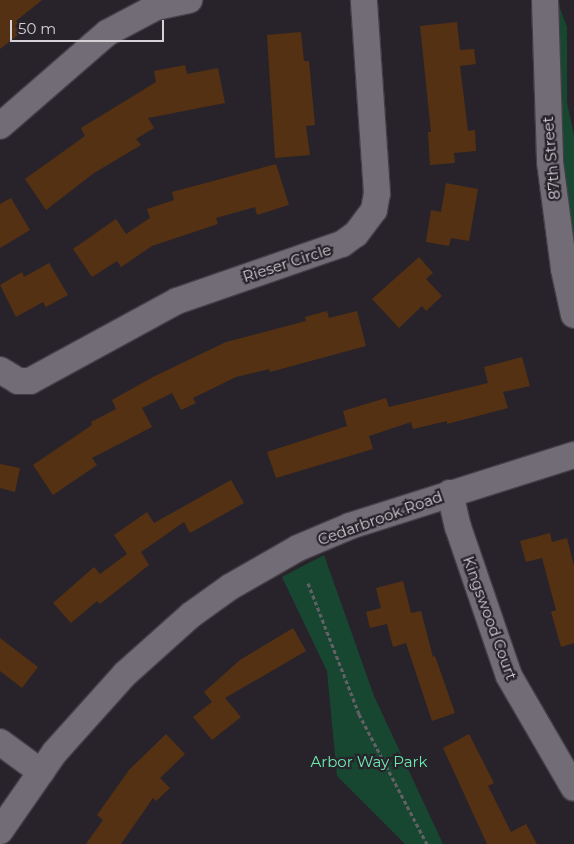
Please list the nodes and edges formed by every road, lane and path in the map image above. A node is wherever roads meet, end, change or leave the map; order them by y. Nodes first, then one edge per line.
1 (189, 0) edge
2 (364, 0) edge
3 (545, 0) edge
4 (0, 126) edge
5 (574, 315) edge
6 (0, 370) edge
7 (574, 455) edge
8 (450, 493) junction
9 (308, 583) dead end
10 (0, 742) edge
11 (41, 772) junction
12 (574, 788) edge
13 (0, 831) edge
14 (427, 844) edge

1 - 4 street
2 - 6 street, Rieser Circle
3 - 5 street, 87th Street
7 - 8 street, Cedarbrook Road
8 - 11 street, Cedarbrook Road
8 - 12 street, Kingswood Court
9 - 14 path
10 - 11 street
11 - 13 street, Cedarbrook Road

